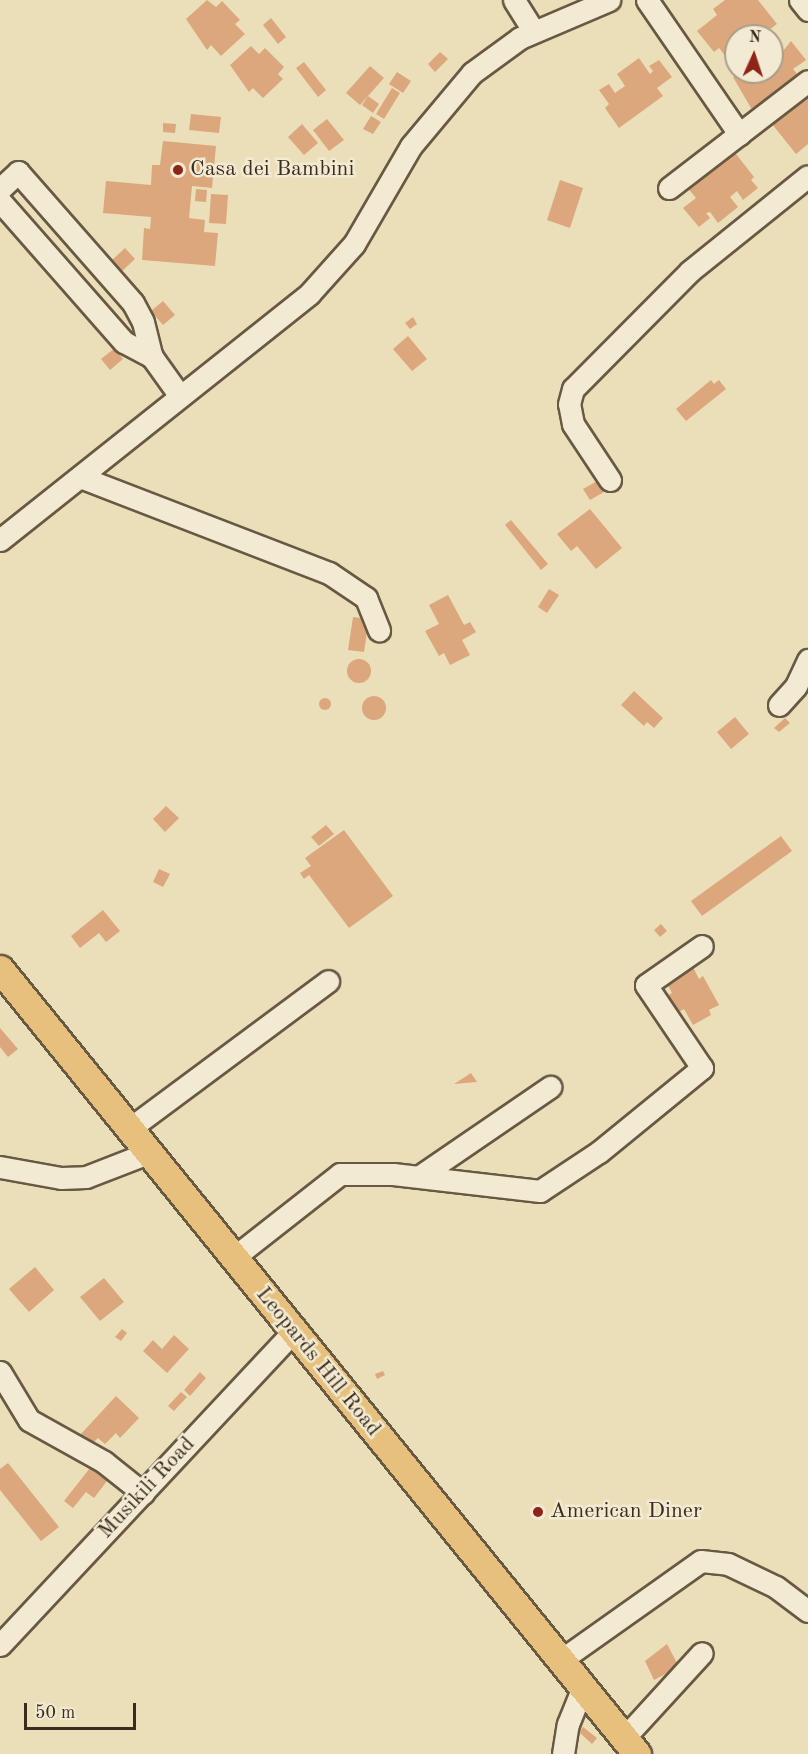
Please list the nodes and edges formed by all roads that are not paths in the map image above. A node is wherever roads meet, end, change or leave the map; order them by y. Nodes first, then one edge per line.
1 (513, 0) edge
2 (609, 0) edge
3 (647, 0) edge
4 (800, 0) edge
5 (808, 10) edge
6 (533, 31) junction
7 (808, 81) edge
8 (739, 134) junction
9 (808, 176) edge
10 (0, 189) edge
11 (669, 189) dead end
12 (0, 201) edge
13 (152, 357) junction
14 (180, 396) junction
15 (80, 477) junction
16 (610, 480) dead end
17 (0, 540) edge
18 (379, 631) dead end
19 (808, 660) edge
20 (778, 705) dead end
21 (702, 946) dead end
22 (0, 969) edge
23 (328, 981) dead end
24 (550, 1087) dead end
25 (129, 1129) junction
26 (148, 1153) junction
27 (0, 1167) edge
28 (420, 1176) junction
29 (234, 1258) junction
30 (294, 1331) junction
31 (0, 1372) edge
32 (143, 1492) junction
33 (808, 1611) edge
34 (0, 1645) edge
35 (702, 1653) dead end
36 (561, 1660) junction
37 (583, 1687) junction
38 (631, 1746) edge
39 (563, 1754) edge

1 - 6 street
2 - 6 street
3 - 8 street
4 - 5 street
6 - 14 street
7 - 8 street
8 - 11 street
9 - 16 street
10 - 13 street
12 - 13 street
13 - 14 street
14 - 15 street
15 - 17 street
15 - 18 street
19 - 20 street
21 - 28 street
22 - 25 main road, Leopards Hill Road
23 - 25 street
24 - 28 street
25 - 26 main road, Leopards Hill Road
26 - 27 street
26 - 29 main road, Leopards Hill Road
28 - 29 street
29 - 30 main road, Leopards Hill Road
30 - 32 street, Musikili Road
30 - 36 main road, Leopards Hill Road
31 - 32 street
32 - 34 street, Musikili Road
33 - 36 street
35 - 38 street
36 - 37 main road, Leopards Hill Road
37 - 38 main road, Leopards Hill Road
37 - 39 street

